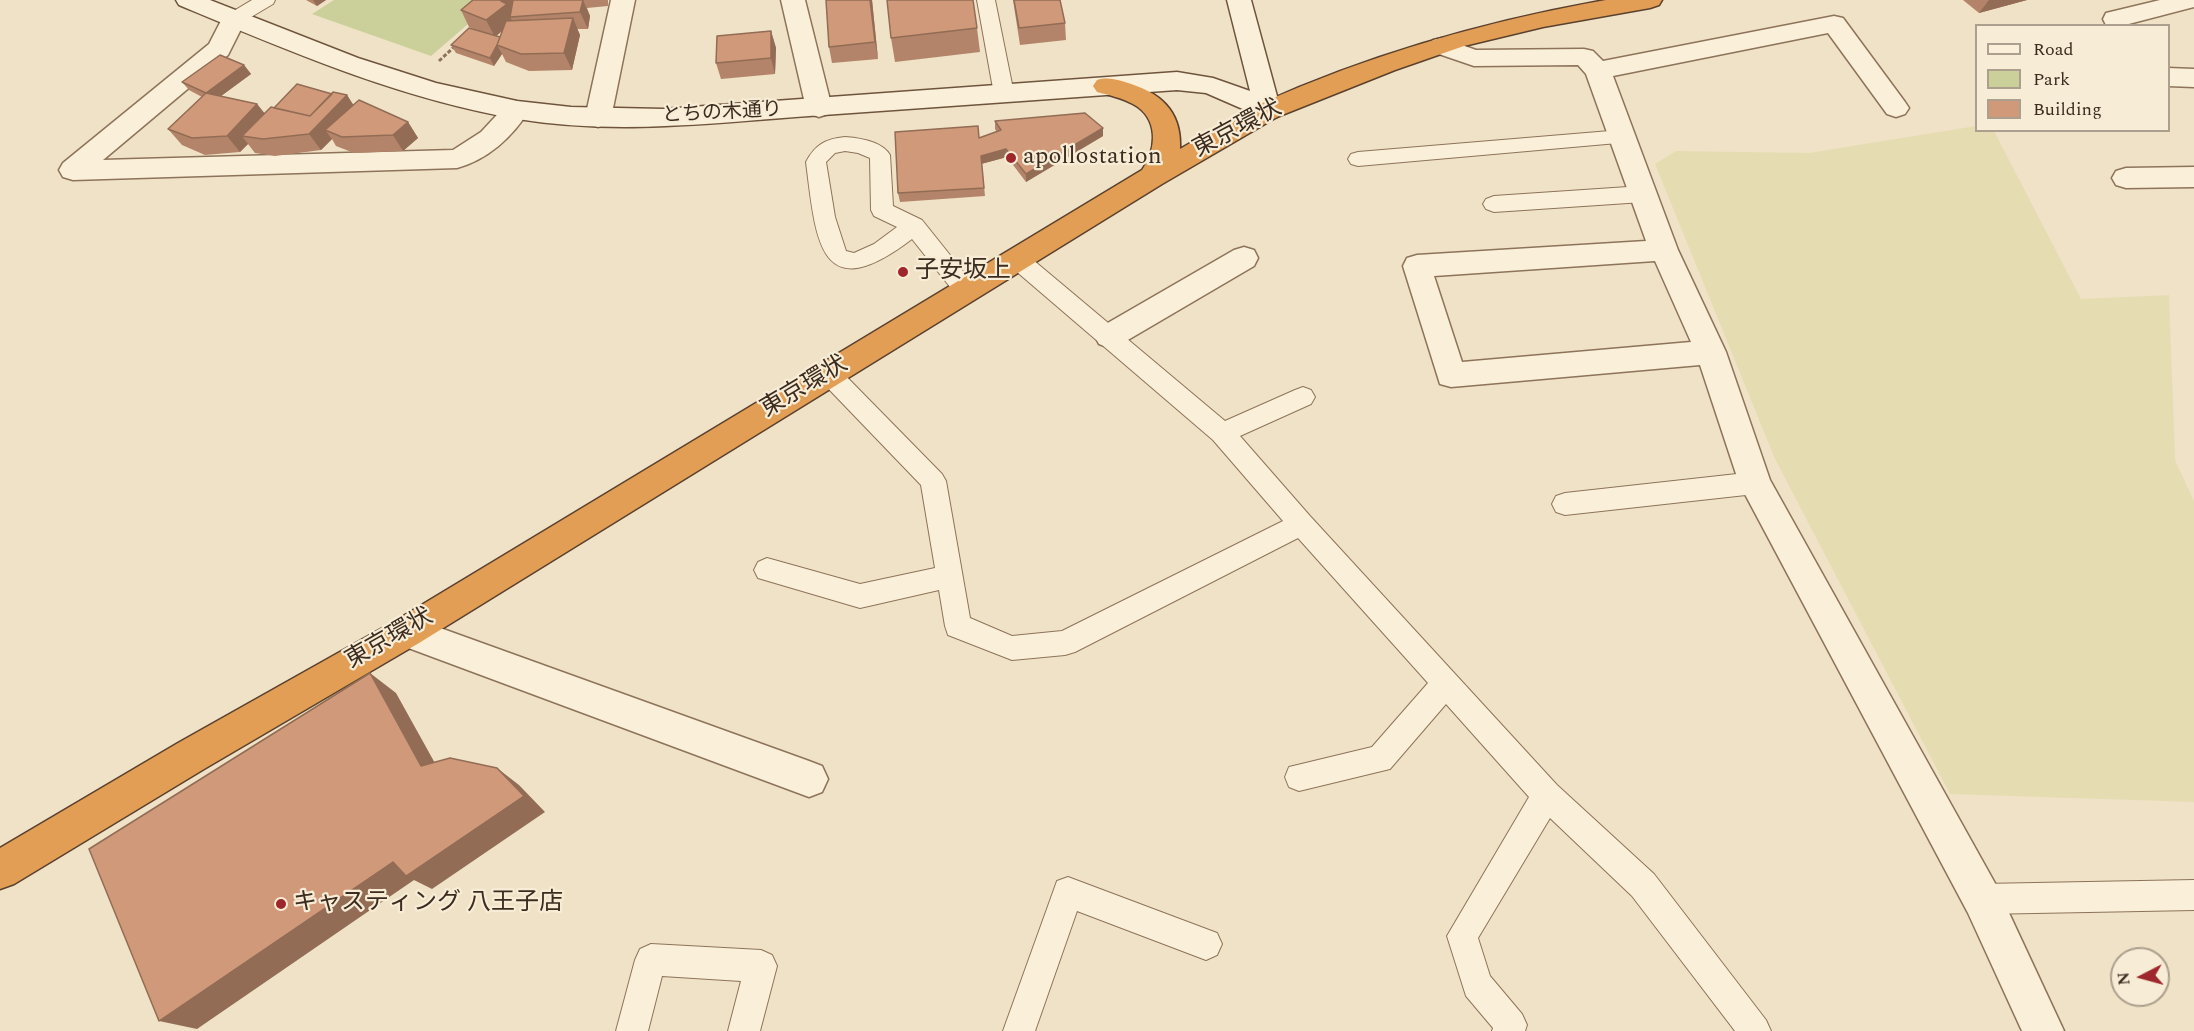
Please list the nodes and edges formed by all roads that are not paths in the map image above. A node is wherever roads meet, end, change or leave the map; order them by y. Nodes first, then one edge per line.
1 (188, 0) edge
2 (266, 0) edge
3 (623, 0) edge
4 (793, 0) edge
5 (986, 0) edge
6 (1239, 0) edge
7 (1650, 0) edge
8 (2191, 0) edge
9 (2115, 18) dead end
10 (234, 19) junction
11 (1442, 46) junction
12 (1598, 71) junction
13 (2170, 77) edge
14 (2194, 78) edge
15 (1106, 86) junction
16 (1004, 94) junction
17 (819, 108) junction
18 (1896, 108) dead end
19 (516, 110) junction
20 (1268, 111) junction
21 (598, 118) junction
22 (1622, 137) junction
23 (1358, 159) dead end
24 (1152, 177) junction
25 (2194, 177) edge
26 (2126, 178) dead end
27 (1643, 194) junction
28 (1494, 204) dead end
29 (914, 226) junction
30 (1664, 250) junction
31 (1244, 258) dead end
32 (1018, 260) junction
33 (966, 291) junction
34 (1110, 336) junction
35 (1711, 352) junction
36 (828, 374) junction
37 (1303, 397) dead end
38 (1222, 433) junction
39 (1755, 483) junction
40 (1565, 504) dead end
41 (1301, 524) junction
42 (767, 570) dead end
43 (949, 576) junction
44 (406, 632) junction
45 (1446, 683) junction
46 (1299, 777) dead end
47 (809, 778) dead end
48 (1547, 795) junction
49 (0, 870) edge
50 (2194, 895) edge
51 (1982, 899) junction
52 (1206, 944) dead end
53 (632, 1031) edge
54 (744, 1031) edge
55 (1019, 1031) edge
56 (1508, 1031) edge
57 (1755, 1031) edge
58 (2043, 1031) edge

1 - 10 street, とちの木通り
2 - 10 lane
3 - 21 street
4 - 17 street
5 - 16 lane
6 - 20 street
7 - 11 highway, 東京環状
8 - 9 street
10 - 19 street, とちの木通り
10 - 19 street
11 - 12 street
11 - 20 highway, 東京環状
12 - 18 street
12 - 22 street
13 - 14 street
15 - 16 street, とちの木通り
15 - 20 street, とちの木通り
15 - 24 highway
16 - 17 street, とちの木通り
17 - 21 street, とちの木通り
19 - 21 street, とちの木通り
20 - 24 highway, 東京環状
22 - 23 lane
22 - 27 street
24 - 32 highway, 東京環状
25 - 26 street
27 - 28 lane
27 - 30 street
29 - 29 lane
29 - 33 lane
30 - 35 street
30 - 35 street
31 - 34 street
32 - 33 highway, 東京環状
32 - 34 lane
33 - 36 highway, 東京環状
34 - 38 lane
35 - 39 street
36 - 43 lane
36 - 44 highway, 東京環状
37 - 38 lane
38 - 41 lane
39 - 40 lane
39 - 51 street
41 - 43 lane
41 - 45 lane
42 - 43 lane
44 - 47 street
44 - 49 highway, 東京環状
45 - 46 lane
45 - 48 lane
48 - 56 lane
48 - 57 lane
50 - 51 lane
51 - 58 street
52 - 55 lane
53 - 54 lane

